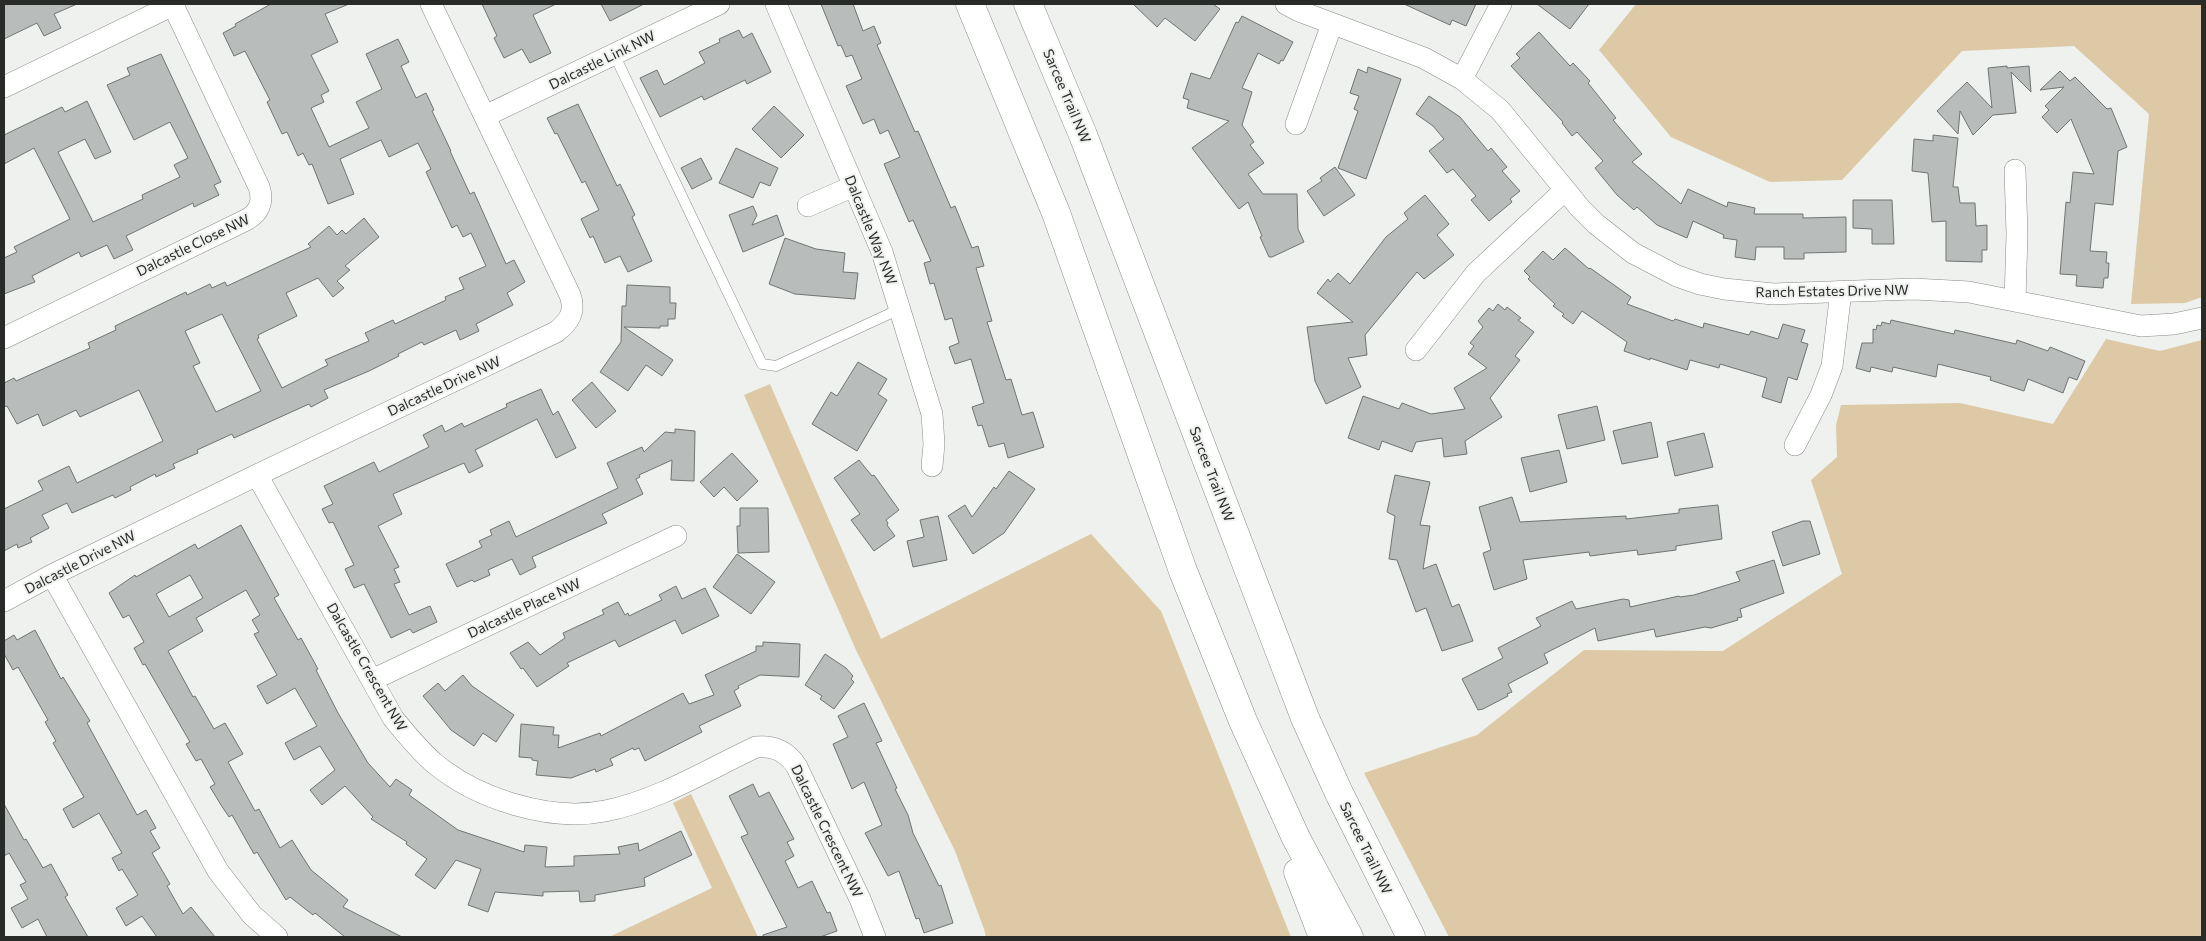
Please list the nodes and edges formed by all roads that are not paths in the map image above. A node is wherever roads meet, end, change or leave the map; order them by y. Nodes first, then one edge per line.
1 (174, 4) edge
2 (431, 4) edge
3 (719, 4) edge
4 (776, 4) edge
5 (970, 4) edge
6 (1028, 4) edge
7 (1286, 4) edge
8 (1501, 4) edge
9 (1332, 24) junction
10 (614, 54) junction
11 (1462, 79) junction
12 (4, 87) edge
13 (485, 116) junction
14 (1296, 124) dead end
15 (2015, 170) dead end
16 (854, 186) junction
17 (1565, 190) junction
18 (808, 206) dead end
19 (1841, 291) junction
20 (2015, 301) junction
21 (900, 308) junction
22 (2202, 318) edge
23 (4, 338) edge
24 (1416, 350) dead end
25 (1795, 445) dead end
26 (932, 466) dead end
27 (257, 475) junction
28 (676, 536) dead end
29 (52, 575) junction
30 (4, 601) edge
31 (372, 680) junction
32 (1339, 793) junction
33 (1296, 838) junction
34 (277, 937) edge
35 (875, 937) edge
36 (1324, 937) edge
37 (1349, 937) edge
38 (1411, 937) edge
39 (1427, 937) edge

1 - 12 street, Dalcastle Close NW
1 - 23 street, Dalcastle Close NW
2 - 13 street, Dalcastle Drive NW
3 - 10 street, Dalcastle Link NW
4 - 16 street, Dalcastle Way NW
5 - 33 main road
6 - 32 main road, Sarcee Trail NW
7 - 9 street, Ranch Estates Drive NW
8 - 11 street
9 - 11 street, Ranch Estates Drive NW
9 - 14 street
10 - 13 street, Dalcastle Link NW
10 - 21 lane
11 - 17 street, Ranch Estates Drive NW
13 - 27 street, Dalcastle Drive NW
15 - 20 street
16 - 18 street
16 - 21 street, Dalcastle Way NW
17 - 19 street, Ranch Estates Drive NW
17 - 24 street
19 - 20 street, Ranch Estates Drive NW
19 - 25 street
20 - 22 street, Ranch Estates Drive NW
21 - 26 street, Dalcastle Way NW
27 - 29 street, Dalcastle Drive NW
27 - 31 street, Dalcastle Crescent NW
28 - 31 street, Dalcastle Place NW
29 - 30 street, Dalcastle Drive NW
29 - 34 street
31 - 35 street, Dalcastle Crescent NW
32 - 38 main road, Sarcee Trail NW
32 - 39 main road
33 - 36 main road
33 - 37 main road

